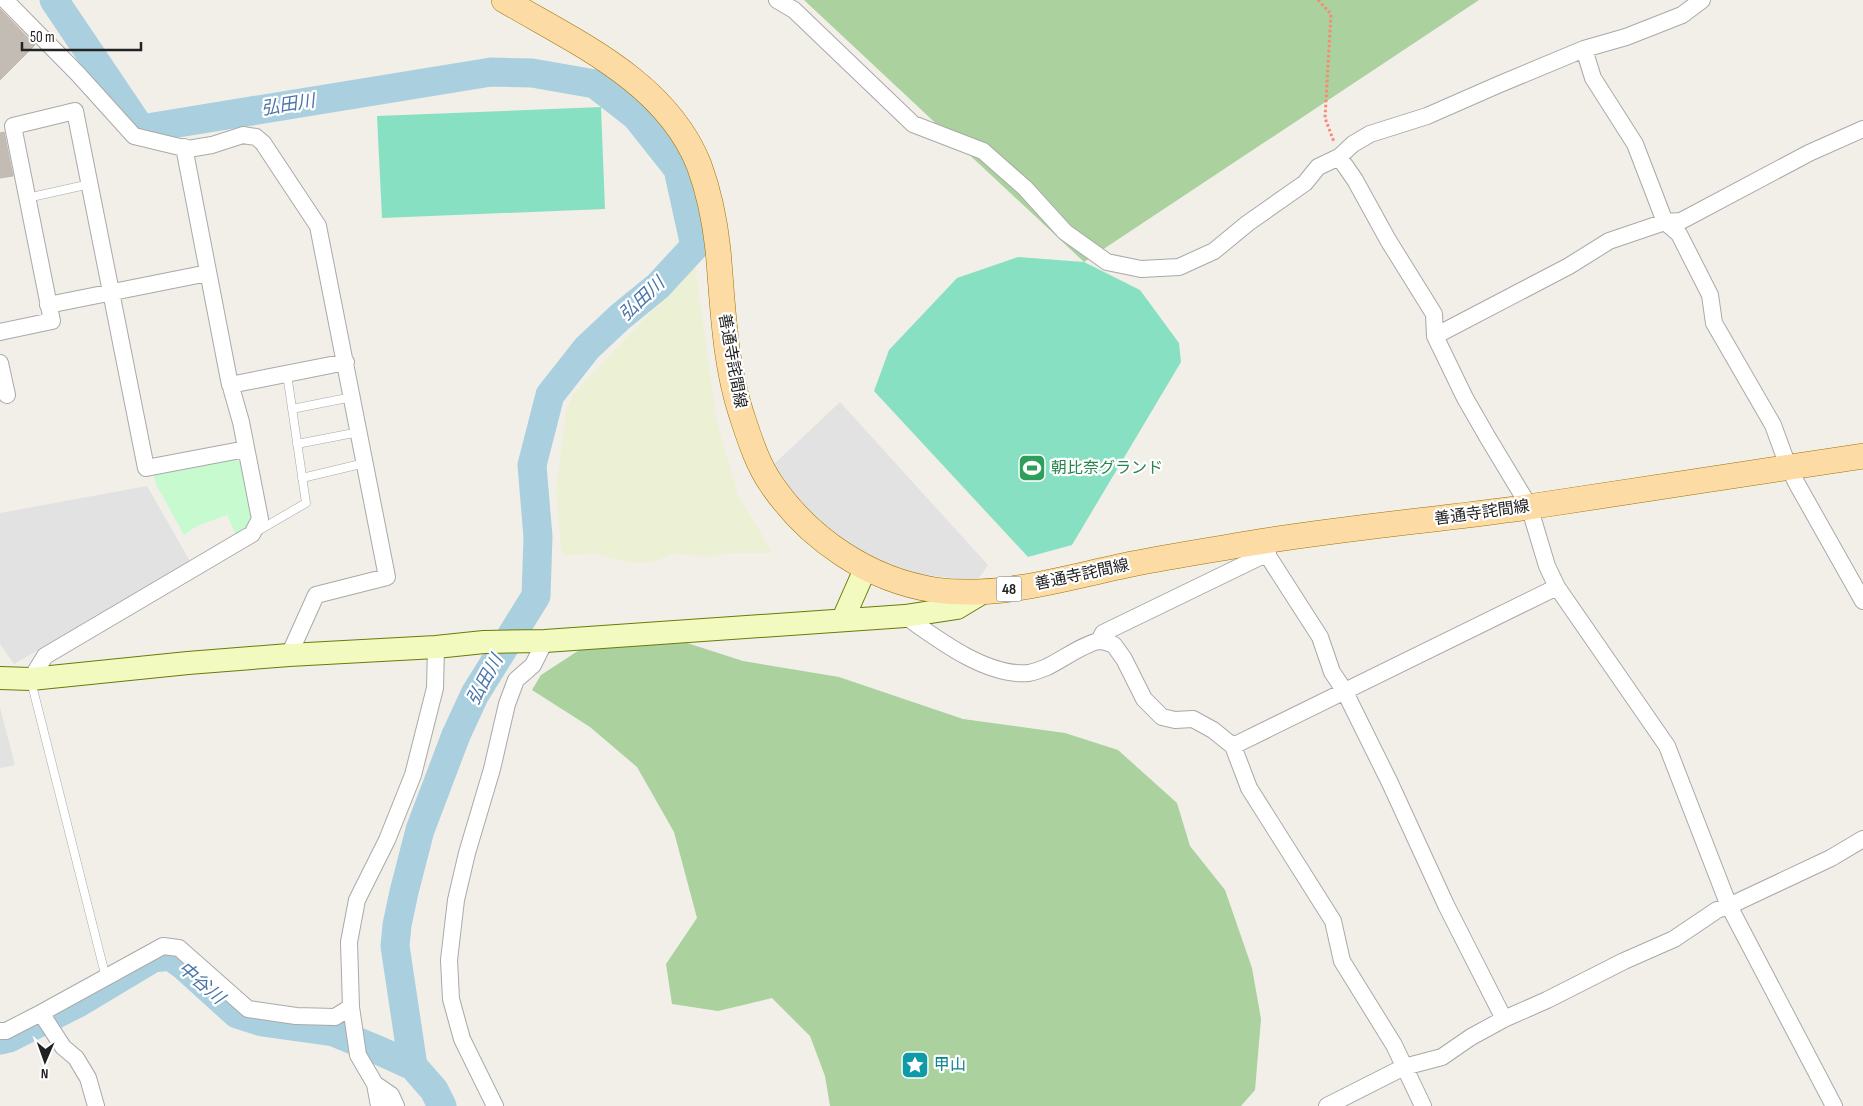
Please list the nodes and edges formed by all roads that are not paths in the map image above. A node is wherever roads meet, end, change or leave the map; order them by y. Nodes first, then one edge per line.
1 (5, 0) edge
2 (504, 0) edge
3 (777, 0) edge
4 (1702, 0) edge
5 (1584, 49) junction
6 (92, 88) junction
7 (75, 111) junction
8 (1863, 129) edge
9 (184, 147) junction
10 (1339, 157) junction
11 (90, 184) junction
12 (27, 198) junction
13 (1665, 222) junction
14 (208, 273) junction
15 (111, 292) junction
16 (48, 305) junction
17 (0, 332) edge
18 (1435, 336) junction
19 (346, 362) junction
20 (0, 363) edge
21 (287, 374) junction
22 (230, 385) junction
23 (7, 395) dead end
24 (352, 396) junction
25 (292, 409) junction
26 (359, 432) junction
27 (298, 444) junction
28 (246, 449) junction
29 (1863, 456) edge
30 (365, 463) junction
31 (1788, 466) junction
32 (302, 478) junction
33 (1529, 506) junction
34 (252, 534) junction
35 (1264, 548) junction
36 (866, 567) junction
37 (1556, 587) junction
38 (982, 593) junction
39 (1863, 601) edge
40 (904, 616) junction
41 (843, 619) junction
42 (1099, 641) junction
43 (540, 642) junction
44 (436, 647) junction
45 (289, 656) junction
46 (0, 678) edge
47 (30, 679) junction
48 (1344, 690) junction
49 (1233, 746) junction
50 (1863, 839) edge
51 (1729, 906) junction
52 (106, 978) junction
53 (41, 1013) junction
54 (352, 1015) junction
55 (1504, 1019) junction
56 (0, 1031) edge
57 (1404, 1067) junction
58 (375, 1084) junction
59 (96, 1106) edge
60 (379, 1106) edge
61 (396, 1106) edge
62 (495, 1106) edge
63 (1327, 1106) edge
64 (1423, 1106) edge
65 (1834, 1106) edge

1 - 6 street
2 - 36 main road, 善通寺詫間線 / 48
3 - 10 street
4 - 5 street
5 - 10 street
5 - 13 street
6 - 7 street
6 - 9 street
7 - 11 street
7 - 12 street
8 - 13 street
9 - 14 street
9 - 19 street
10 - 18 street
11 - 12 lane
11 - 15 street
12 - 16 street
13 - 18 street
13 - 31 street
14 - 15 street
14 - 22 street
15 - 16 street
15 - 28 street
16 - 17 street
18 - 33 street
19 - 21 street
19 - 24 street
20 - 23 street
21 - 22 street
21 - 25 lane
22 - 28 street
24 - 25 lane
24 - 26 street
25 - 27 lane
26 - 27 lane
26 - 30 street
27 - 32 lane
28 - 34 street
29 - 31 main road, 善通寺詫間線 / 48
30 - 32 lane
30 - 45 street
31 - 33 main road, 善通寺詫間線 / 48
31 - 39 street
32 - 34 lane
33 - 35 main road, 善通寺詫間線 / 48
33 - 37 street
34 - 47 street
35 - 38 main road, 善通寺詫間線 / 48
35 - 42 street
35 - 48 street
36 - 38 main road, 善通寺詫間線 / 48
36 - 41 street
37 - 48 street
37 - 51 street
38 - 40 street
40 - 41 street
40 - 42 street
41 - 43 street
42 - 49 street
43 - 44 street
43 - 62 street
44 - 45 street
44 - 54 street
45 - 47 street
46 - 47 street
47 - 52 lane
48 - 49 street
48 - 55 street
49 - 57 street
50 - 51 street
51 - 55 street
51 - 65 street
52 - 53 street
52 - 54 street
53 - 56 street
53 - 59 street
54 - 58 street
55 - 57 street
57 - 63 street
57 - 64 street
58 - 60 street
58 - 61 street

